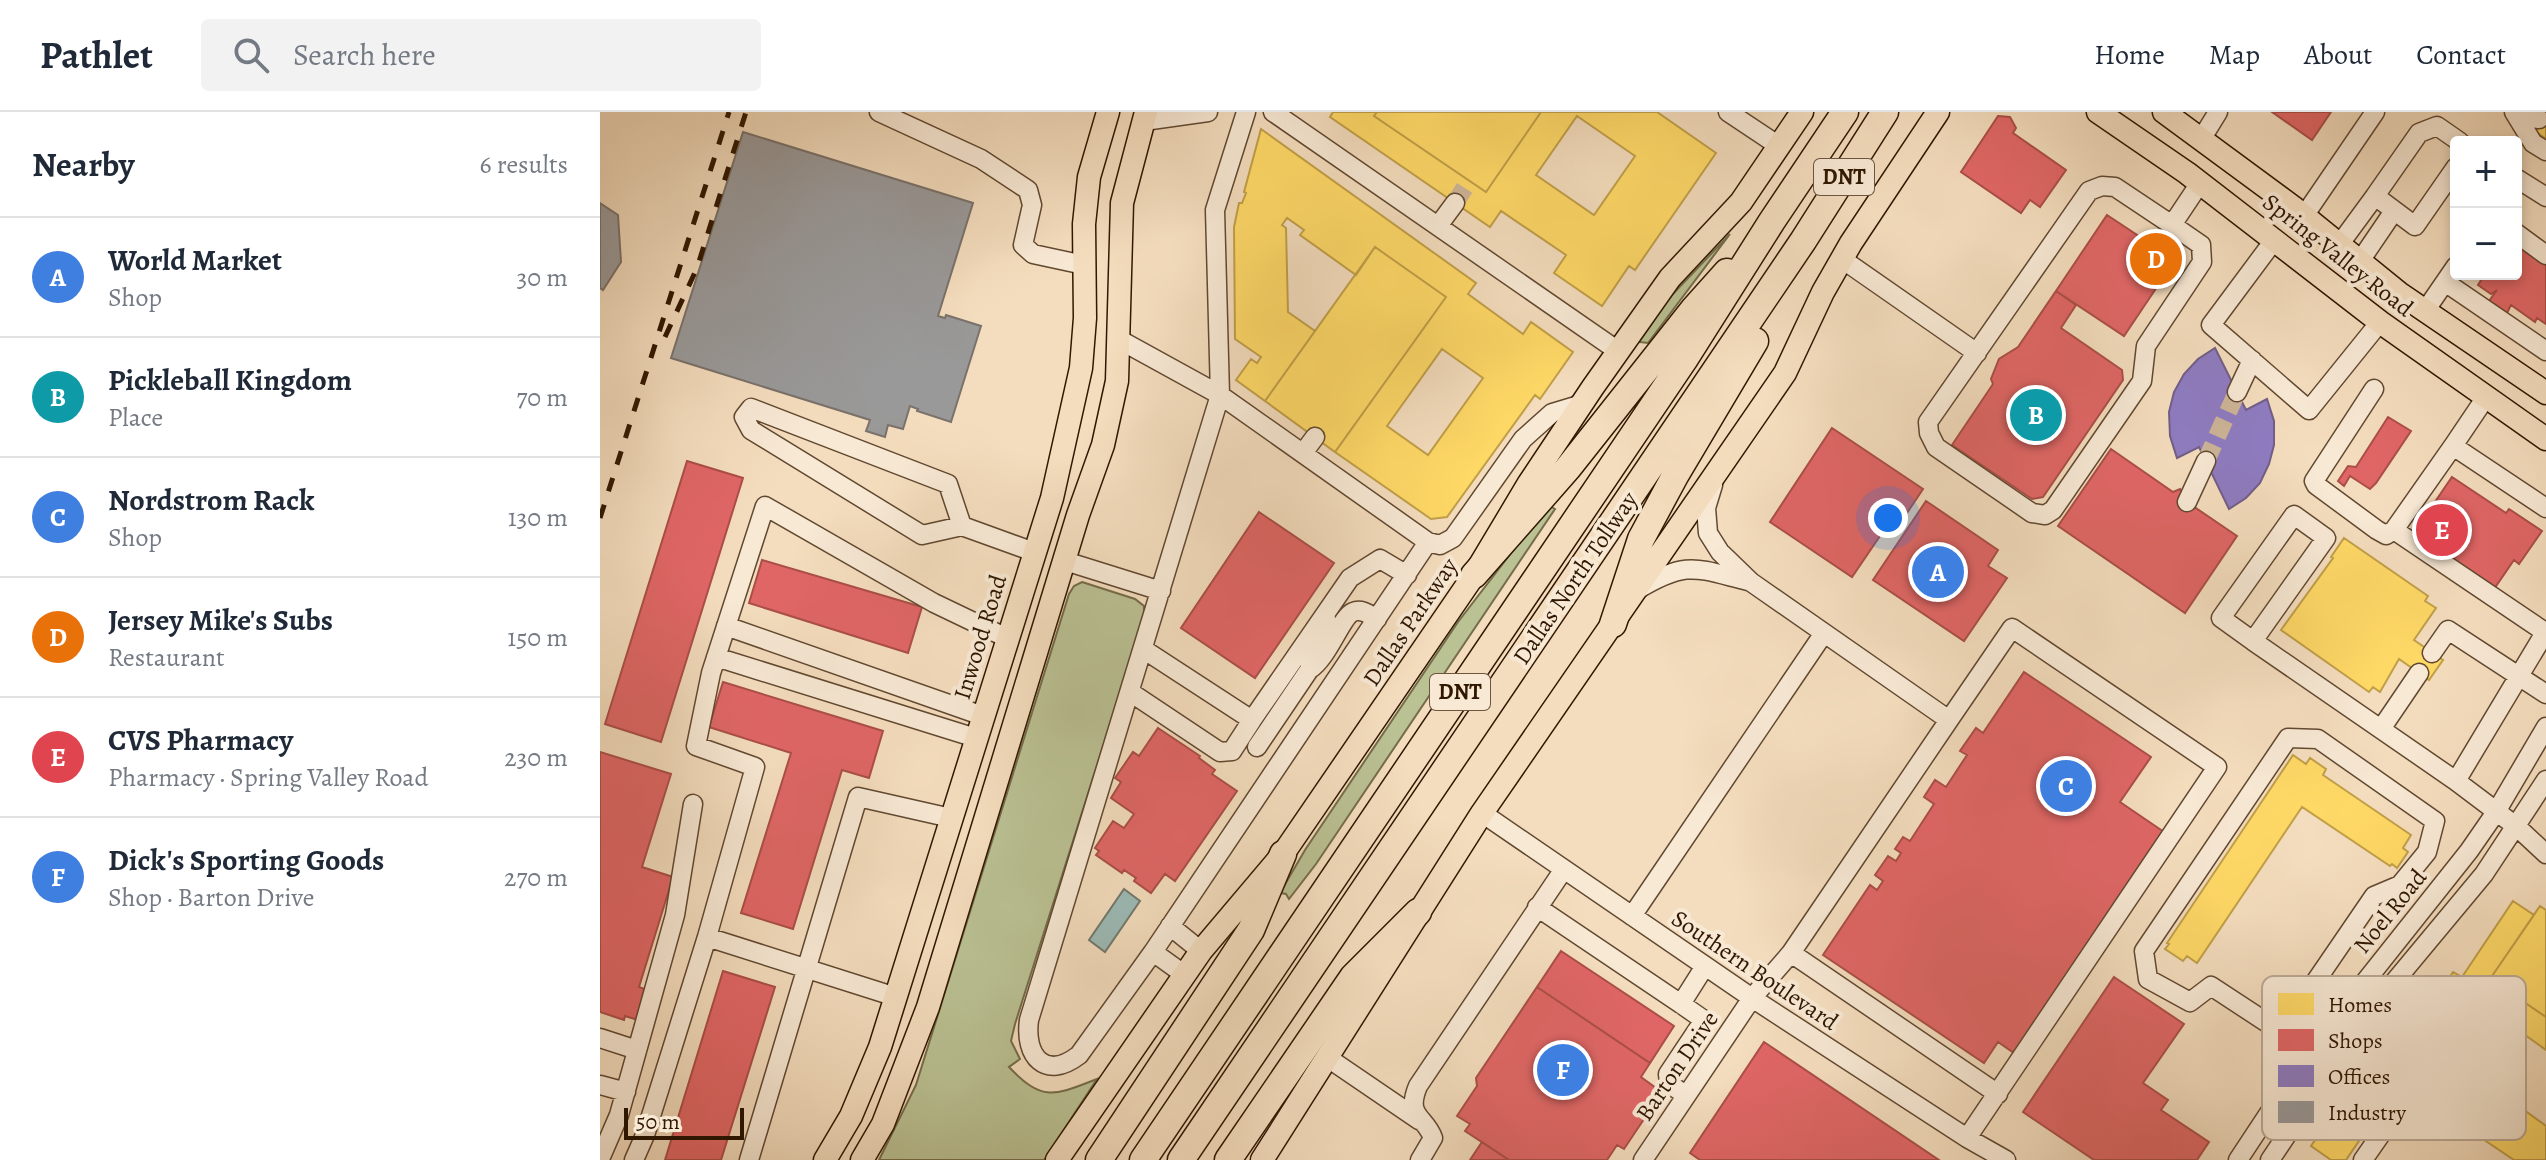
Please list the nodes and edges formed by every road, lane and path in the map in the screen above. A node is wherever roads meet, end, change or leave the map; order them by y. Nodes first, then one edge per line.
1 (879, 112) edge
2 (1108, 112) edge
3 (1208, 112) edge
4 (1246, 112) edge
5 (1273, 112) edge
6 (1728, 112) edge
7 (1802, 112) edge
8 (1845, 112) edge
9 (1885, 112) edge
10 (2098, 112) edge
11 (2165, 112) edge
12 (2218, 112) edge
13 (2375, 112) edge
14 (2516, 114) edge
15 (1935, 115) edge
16 (1145, 116) edge
17 (2435, 119) edge
18 (2539, 119) dead end
19 (2453, 136) edge
20 (2202, 138) junction
21 (1779, 146) junction
22 (2546, 151) edge
23 (2450, 176) edge
24 (2193, 178) junction
25 (2522, 182) edge
26 (2375, 196) junction
27 (2546, 197) edge
28 (1455, 203) tunnel mouth
29 (2394, 211) junction
30 (2304, 216) junction
31 (1772, 221) junction
32 (2172, 225) junction
33 (1438, 226) junction
34 (2522, 237) edge
35 (2275, 239) junction
36 (1803, 241) junction
37 (2339, 245) junction
38 (2546, 255) edge
39 (1842, 259) junction
40 (2360, 261) junction
41 (1084, 265) junction
42 (2450, 275) edge
43 (2445, 282) junction
44 (2399, 293) junction
45 (2425, 311) junction
46 (2380, 322) junction
47 (1120, 340) junction
48 (2546, 350) edge
49 (1618, 351) junction
50 (1977, 353) junction
51 (2252, 360) junction
52 (2374, 389) dead end
53 (2237, 392) tunnel mouth
54 (2546, 393) edge
55 (1220, 395) junction
56 (2486, 397) junction
57 (1582, 404) junction
58 (1315, 437) dead end
59 (2546, 439) edge
60 (2453, 446) junction
61 (1303, 453) junction
62 (2206, 461) tunnel mouth
63 (1716, 474) junction
64 (2187, 502) dead end
65 (2546, 508) edge
66 (962, 526) junction
67 (2394, 530) junction
68 (1428, 542) junction
69 (1034, 552) junction
70 (1065, 561) junction
71 (1407, 575) junction
72 (1474, 575) junction
73 (1751, 582) junction
74 (1637, 590) junction
75 (1161, 591) junction
76 (1327, 611) junction
77 (1377, 619) junction
78 (1613, 624) junction
79 (726, 626) junction
80 (2546, 632) edge
81 (1824, 633) junction
82 (1007, 638) junction
83 (2253, 641) junction
84 (1143, 649) junction
85 (2432, 653) dead end
86 (716, 657) junction
87 (1309, 670) junction
88 (2419, 673) dead end
89 (2518, 676) junction
90 (1130, 692) junction
91 (2546, 694) edge
92 (983, 716) junction
93 (1252, 720) junction
94 (1949, 720) junction
95 (2546, 727) edge
96 (2381, 729) junction
97 (976, 738) junction
98 (1257, 747) dead end
99 (2546, 780) edge
100 (2456, 781) junction
101 (693, 804) dead end
102 (2496, 812) junction
103 (1482, 813) junction
104 (951, 818) junction
105 (2517, 827) junction
106 (2546, 839) edge
107 (1283, 854) junction
108 (2546, 854) edge
109 (1564, 869) junction
110 (1537, 907) junction
111 (1418, 912) junction
112 (1632, 916) junction
113 (1170, 926) junction
114 (707, 937) junction
115 (1201, 951) junction
116 (1153, 952) junction
117 (1791, 953) junction
118 (1705, 966) junction
119 (804, 968) junction
120 (1185, 975) junction
121 (2319, 976) edge
122 (2370, 976) edge
123 (2399, 976) edge
124 (896, 997) junction
125 (1752, 998) junction
126 (1681, 1004) junction
127 (928, 1007) junction
128 (2262, 1020) edge
129 (600, 1038) edge
130 (637, 1050) junction
131 (1328, 1058) junction
132 (600, 1085) edge
133 (626, 1092) junction
134 (1998, 1094) junction
135 (1686, 1095) junction
136 (1419, 1120) junction
137 (2262, 1124) edge
138 (1967, 1138) junction
139 (2283, 1140) edge
140 (2377, 1140) edge
141 (600, 1159) edge
142 (1058, 1159) edge
143 (634, 1160) edge
144 (749, 1160) edge
145 (825, 1160) edge
146 (862, 1160) edge
147 (1099, 1160) edge
148 (1143, 1160) edge
149 (1181, 1160) edge
150 (1228, 1160) edge
151 (1262, 1160) edge
152 (1420, 1160) edge
153 (1643, 1160) edge
154 (2006, 1160) edge
155 (2238, 1160) edge
156 (2270, 1160) edge
157 (2363, 1160) edge

1 - 41 street
2 - 16 main road
2 - 41 main road, Inwood Road
3 - 16 street
4 - 55 street
5 - 33 street
6 - 21 street
7 - 21 main road, Dallas Parkway
8 - 31 highway, Dallas North Tollway / DNT
9 - 36 highway, Dallas North Tollway / DNT
10 - 24 main road, Spring Valley Road
11 - 20 main road, Spring Valley Road
12 - 20 street
13 - 30 street
14 - 18 street
14 - 22 street
15 - 39 main road
16 - 47 main road
17 - 19 street
17 - 26 street
20 - 24 main road
20 - 30 main road, Spring Valley Road
21 - 49 main road, Dallas Parkway
23 - 29 street
24 - 32 street
24 - 35 main road, Spring Valley Road
25 - 27 street
26 - 29 street
26 - 37 street
28 - 33 street
29 - 40 street
30 - 37 main road, Spring Valley Road
31 - 72 highway
31 - 148 highway, Dallas North Tollway / DNT
32 - 50 street
32 - 50 street
33 - 49 street
34 - 38 street
35 - 46 main road, Spring Valley Road
35 - 51 street
36 - 78 highway
36 - 149 highway, Dallas North Tollway / DNT
37 - 40 main road, Spring Valley Road
39 - 50 street
39 - 63 main road
40 - 44 main road, Spring Valley Road
41 - 69 main road, Inwood Road
42 - 43 street
43 - 45 street
43 - 48 street
44 - 45 main road, Spring Valley Road
44 - 46 main road
45 - 54 main road, Spring Valley Road
46 - 51 street
46 - 56 main road, Spring Valley Road
47 - 55 street
47 - 70 main road
49 - 57 main road, Dallas Parkway
51 - 53 street
52 - 67 street
55 - 61 street
55 - 75 street
56 - 59 main road, Spring Valley Road
56 - 60 street
57 - 68 street
57 - 72 main road, Dallas Parkway
58 - 61 street
60 - 65 street
60 - 67 street
61 - 68 street
62 - 64 street
63 - 73 street
63 - 74 main road
66 - 66 street
66 - 69 street
67 - 80 street
68 - 71 street
69 - 70 main road
69 - 82 main road, Inwood Road
70 - 75 street
70 - 127 main road
71 - 76 street
71 - 77 street
72 - 107 main road, Dallas Parkway
73 - 74 street
73 - 81 street
74 - 78 main road
75 - 84 street
76 - 87 street
76 - 93 street
77 - 87 street
77 - 113 street
78 - 103 main road
79 - 82 street
79 - 86 street
79 - 92 street
80 - 89 street
81 - 94 street
81 - 112 street
82 - 92 main road, Inwood Road
83 - 83 street
83 - 96 street
84 - 90 street
84 - 93 street
85 - 89 street
86 - 97 street
86 - 114 street
87 - 98 street
88 - 96 street
89 - 91 street
89 - 100 street
90 - 93 street
90 - 116 street
92 - 97 main road, Inwood Road
94 - 117 street, Barton Drive
94 - 134 street, Barton Drive
95 - 102 street, Noel Road
96 - 100 street
97 - 104 main road, Inwood Road
99 - 105 street, Noel Road
100 - 102 street
101 - 130 street
102 - 105 street
102 - 122 street, Noel Road
103 - 109 street, Southern Boulevard
103 - 111 main road
104 - 119 street
104 - 124 main road, Inwood Road
105 - 106 street
105 - 108 street
105 - 123 street, Noel Road
107 - 115 main road, Dallas Parkway
107 - 147 highway
109 - 110 street
109 - 112 street, Southern Boulevard
110 - 126 street
110 - 136 street
111 - 131 main road
111 - 150 highway
112 - 118 street, Southern Boulevard
113 - 115 street
113 - 116 street
114 - 119 street
114 - 143 street
115 - 120 main road, Dallas Parkway
116 - 120 street
117 - 125 street, Barton Drive
117 - 134 street
118 - 125 street, Southern Boulevard
118 - 126 street
119 - 124 street
119 - 144 street
120 - 142 main road, Dallas Parkway
121 - 128 street
124 - 127 main road
124 - 145 main road, Inwood Road
125 - 135 street, Barton Drive
125 - 138 street, Southern Boulevard
126 - 135 street
127 - 146 main road
129 - 130 street
130 - 133 street
131 - 136 street
131 - 151 main road
132 - 133 street
133 - 141 street
134 - 138 street
135 - 153 street, Barton Drive
136 - 152 street
137 - 155 street, Noel Road
138 - 154 street, Southern Boulevard
139 - 156 street, Noel Road
140 - 157 street

